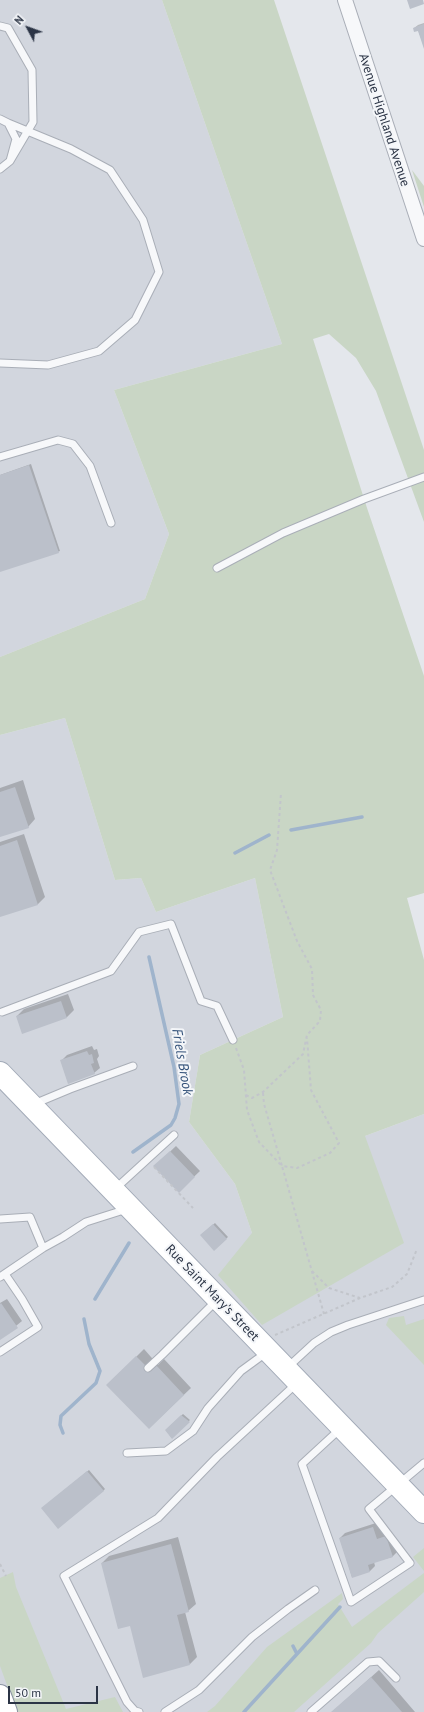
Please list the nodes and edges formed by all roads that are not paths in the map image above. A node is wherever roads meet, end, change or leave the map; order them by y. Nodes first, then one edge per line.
1 (345, 0) edge
2 (0, 26) edge
3 (0, 119) edge
4 (8, 124) junction
5 (27, 131) junction
6 (10, 161) junction
7 (0, 169) edge
8 (424, 239) edge
9 (0, 363) edge
10 (0, 457) edge
11 (424, 477) edge
12 (111, 523) dead end
13 (217, 568) dead end
14 (2, 1012) dead end
15 (232, 1040) road end
16 (133, 1066) dead end
17 (0, 1073) edge
18 (30, 1105) junction
19 (174, 1135) dead end
20 (114, 1190) junction
21 (130, 1208) junction
22 (0, 1218) edge
23 (43, 1248) junction
24 (2, 1276) edge
25 (218, 1298) junction
26 (424, 1300) edge
27 (268, 1350) junction
28 (0, 1352) edge
29 (148, 1368) dead end
30 (293, 1375) junction
31 (342, 1427) junction
32 (127, 1453) dead end
33 (424, 1463) edge
34 (398, 1486) junction
35 (424, 1512) edge
36 (315, 1590) dead end
37 (396, 1678) dead end
38 (0, 1696) edge
39 (6, 1712) edge
40 (139, 1712) edge
41 (165, 1712) edge
42 (311, 1712) edge

1 - 8 street, Avenue Highland Avenue
2 - 5 lane
3 - 4 lane
4 - 5 lane
4 - 6 lane
5 - 6 lane
5 - 9 lane
6 - 7 lane
10 - 12 lane
11 - 13 lane
14 - 15 lane
16 - 18 lane
17 - 18 main road, Rue Saint Mary's Street
18 - 20 main road, Rue Saint Mary's Street
19 - 20 lane
20 - 21 main road, Rue Saint Mary's Street
21 - 23 lane
21 - 25 main road, Rue Saint Mary's Street
22 - 23 lane
23 - 24 lane
24 - 28 lane
25 - 27 main road, Rue Saint Mary's Street
25 - 29 lane
26 - 30 lane
27 - 30 main road, Rue Saint Mary's Street
27 - 32 lane
30 - 31 main road, Rue Saint Mary's Street
30 - 40 lane
31 - 34 main road, Rue Saint Mary's Street
31 - 34 lane
33 - 34 lane
34 - 35 main road, Rue Saint Mary's Street
36 - 41 lane
37 - 42 lane
38 - 39 main road

